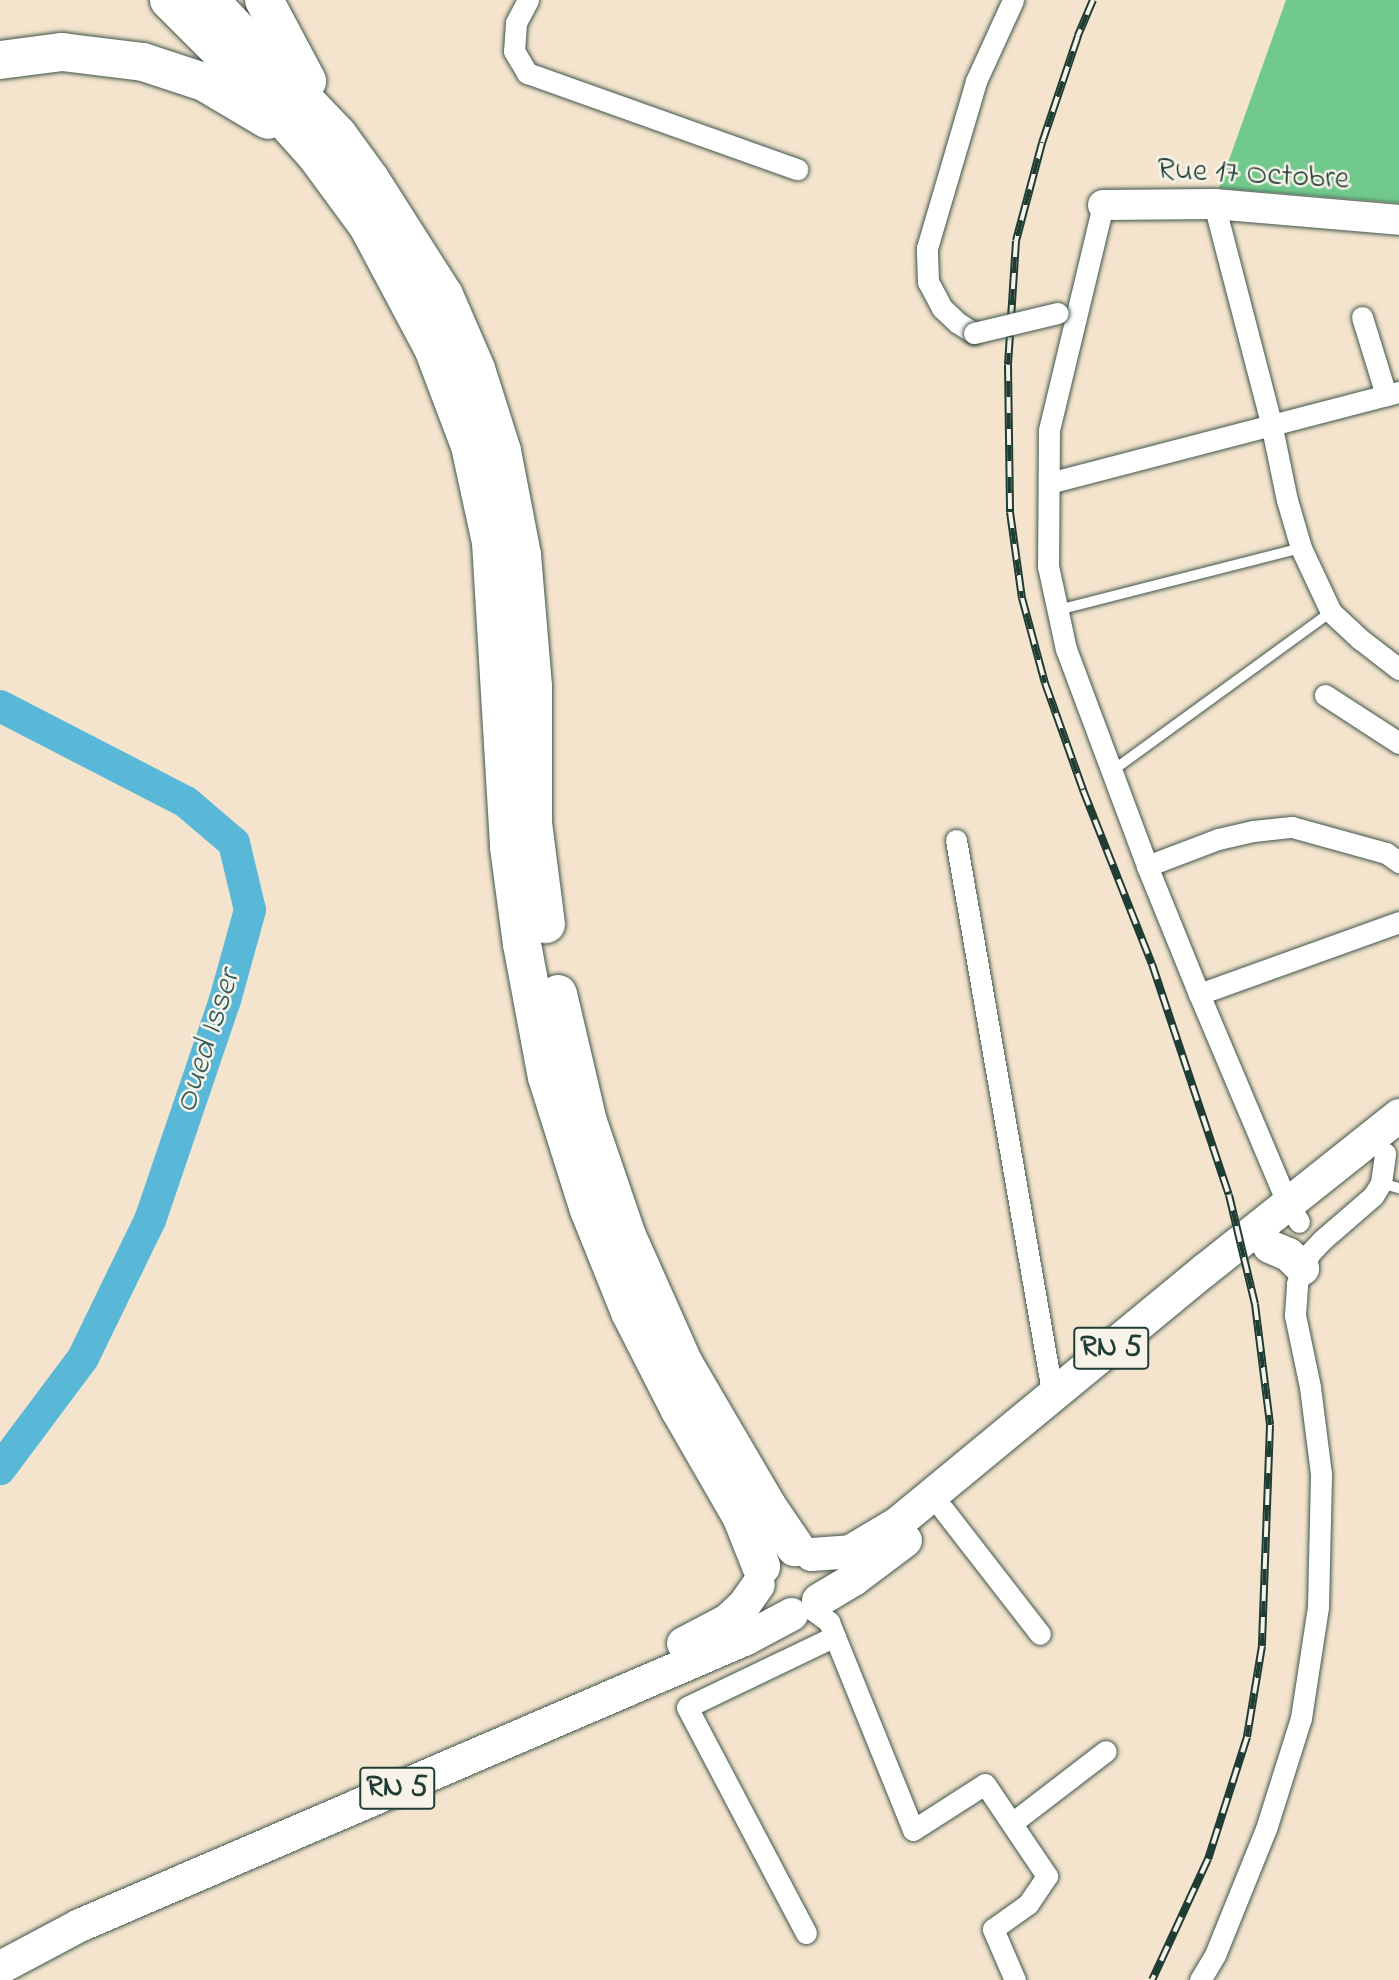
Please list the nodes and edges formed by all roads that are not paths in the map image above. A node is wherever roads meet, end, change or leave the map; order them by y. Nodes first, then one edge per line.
1 (169, 0) edge
2 (209, 0) edge
3 (264, 0) edge
4 (528, 0) edge
5 (1011, 1) edge
6 (0, 60) edge
7 (326, 144) junction
8 (797, 169) dead end
9 (1214, 204) junction
10 (1102, 205) joint
11 (1399, 220) edge
12 (1068, 312) junction
13 (1362, 317) dead end
14 (1393, 394) edge
15 (1271, 423) junction
16 (1049, 483) junction
17 (1301, 548) junction
18 (1058, 610) junction
19 (1331, 612) junction
20 (1399, 669) edge
21 (1325, 695) dead end
22 (1399, 743) edge
23 (1112, 771) junction
24 (956, 840) dead end
25 (1399, 862) edge
26 (1147, 866) junction
27 (1399, 922) edge
28 (1199, 994) junction
29 (1399, 1115) edge
30 (1391, 1167) edge
31 (1293, 1212) junction
32 (1269, 1245) junction
33 (1302, 1268) junction
34 (1053, 1397) junction
35 (943, 1509) junction
36 (754, 1512) junction
37 (879, 1536) junction
38 (803, 1551) junction
39 (759, 1575) junction
40 (806, 1608) junction
41 (707, 1633) junction
42 (1040, 1634) dead end
43 (835, 1636) junction
44 (1106, 1751) dead end
45 (1012, 1824) junction
46 (806, 1933) dead end
47 (2, 1966) edge
48 (1015, 1980) edge
49 (1200, 1980) edge

1 - 7 highway
2 - 7 highway
3 - 7 highway
4 - 8 street
5 - 12 street, bridge
6 - 7 highway
7 - 36 highway
9 - 10 street, Rue 17 Octobre
9 - 11 street, Rue 17 Octobre
9 - 15 street
10 - 12 street
12 - 16 street
13 - 14 street
14 - 15 street
15 - 16 street
15 - 17 street
16 - 18 street
17 - 18 lane
17 - 19 street
18 - 23 street
19 - 20 street
19 - 23 lane
21 - 22 street
23 - 26 street
24 - 34 street
25 - 26 street
26 - 28 street
27 - 28 street
28 - 31 street
29 - 31 main road, RN 5
30 - 31 main road, RN 5
30 - 33 street
31 - 32 main road, RN 5
31 - 34 main road, RN 5
32 - 33 main road
32 - 35 main road, RN 5
33 - 49 street
34 - 37 main road, RN 5
35 - 40 main road, RN 5
35 - 42 street
36 - 37 main road
36 - 38 highway
36 - 39 highway
36 - 41 main road
37 - 38 main road, RN 5
38 - 39 main road
38 - 40 main road
39 - 40 main road
39 - 41 main road, RN 5
40 - 43 street
40 - 47 main road, RN 5
41 - 47 main road, RN 5
43 - 45 street
43 - 46 street
44 - 45 street
45 - 48 street

